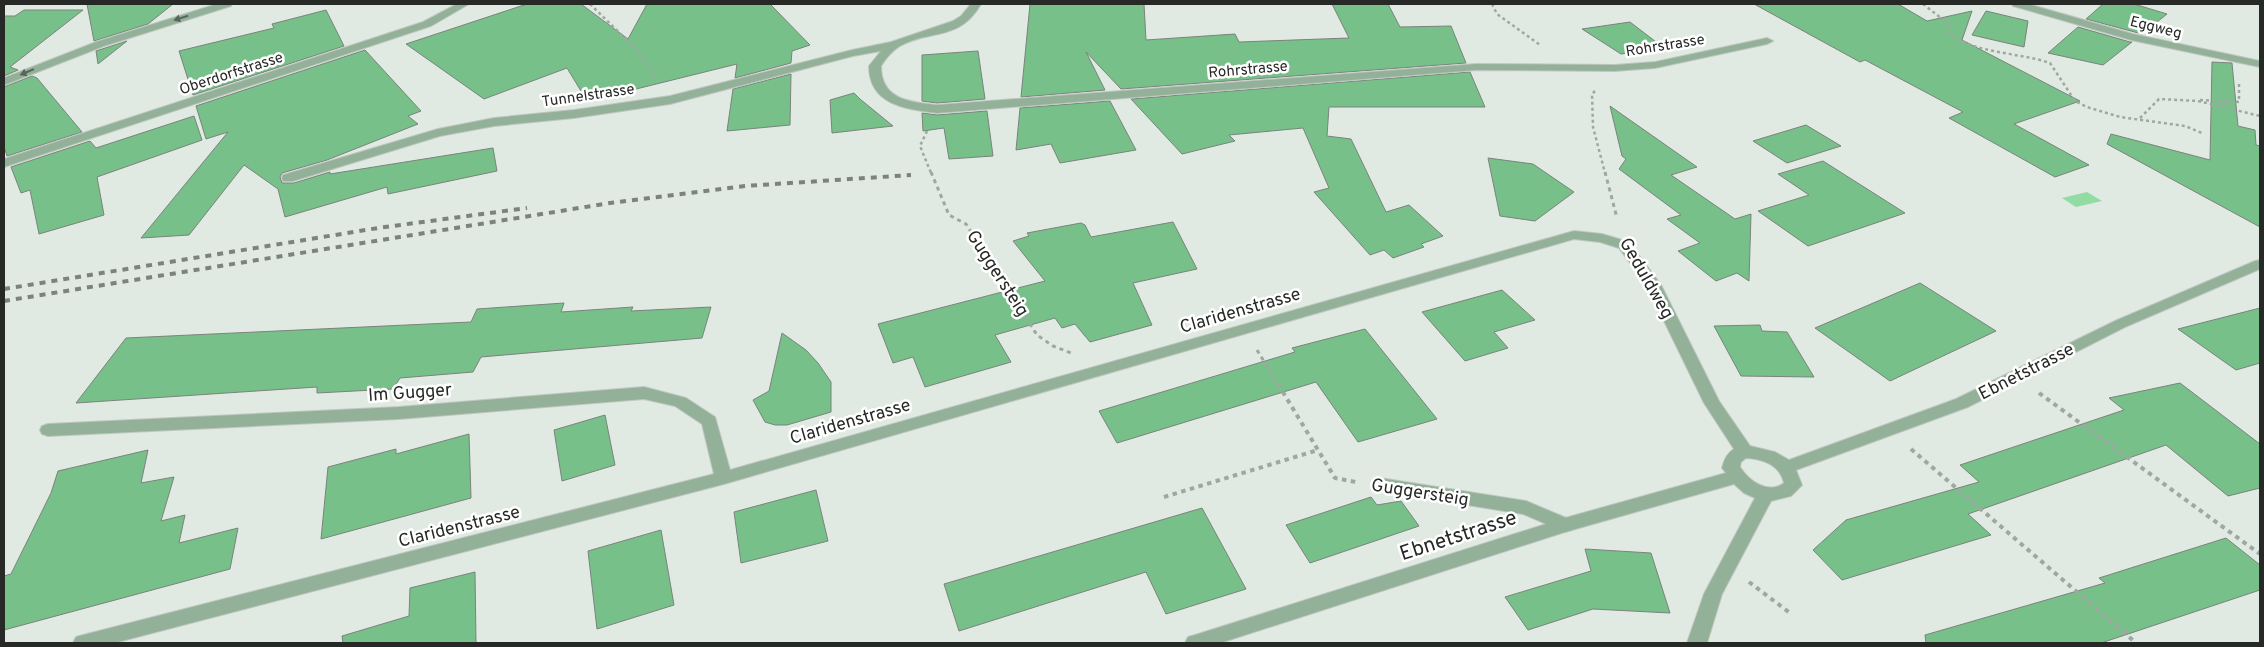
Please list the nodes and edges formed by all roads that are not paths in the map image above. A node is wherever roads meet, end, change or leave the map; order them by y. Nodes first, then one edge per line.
1 (227, 4) edge
2 (464, 4) edge
3 (976, 4) edge
4 (2017, 4) edge
5 (1767, 41) dead end
6 (894, 45) junction
7 (2258, 64) edge
8 (4, 82) edge
9 (4, 163) edge
10 (288, 178) dead end
11 (1624, 245) joint
12 (2260, 264) edge
13 (48, 430) dead end
14 (1746, 452) junction
15 (1787, 467) junction
16 (1736, 477) junction
17 (724, 478) junction
18 (1380, 485) road end
19 (1766, 494) junction
20 (1565, 525) junction
21 (83, 643) edge
22 (1195, 643) edge
23 (1697, 643) edge

1 -> 8 street
2 - 9 street, Oberdorfstrasse
3 - 6 street
4 - 7 street, Eggweg
5 - 6 street, Rohrstrasse
6 - 10 street, Tunnelstrasse
11 - 14 street, Geduldweg
11 - 17 street, Claridenstrasse
12 - 15 street, Ebnetstrasse
13 - 17 street, Im Gugger
14 - 15 street
14 - 16 street
15 - 19 street
16 - 19 street
16 - 20 street, Ebnetstrasse
17 - 21 street, Claridenstrasse
18 - 20 street, Guggersteig
19 - 23 street
20 - 22 street, Ebnetstrasse

